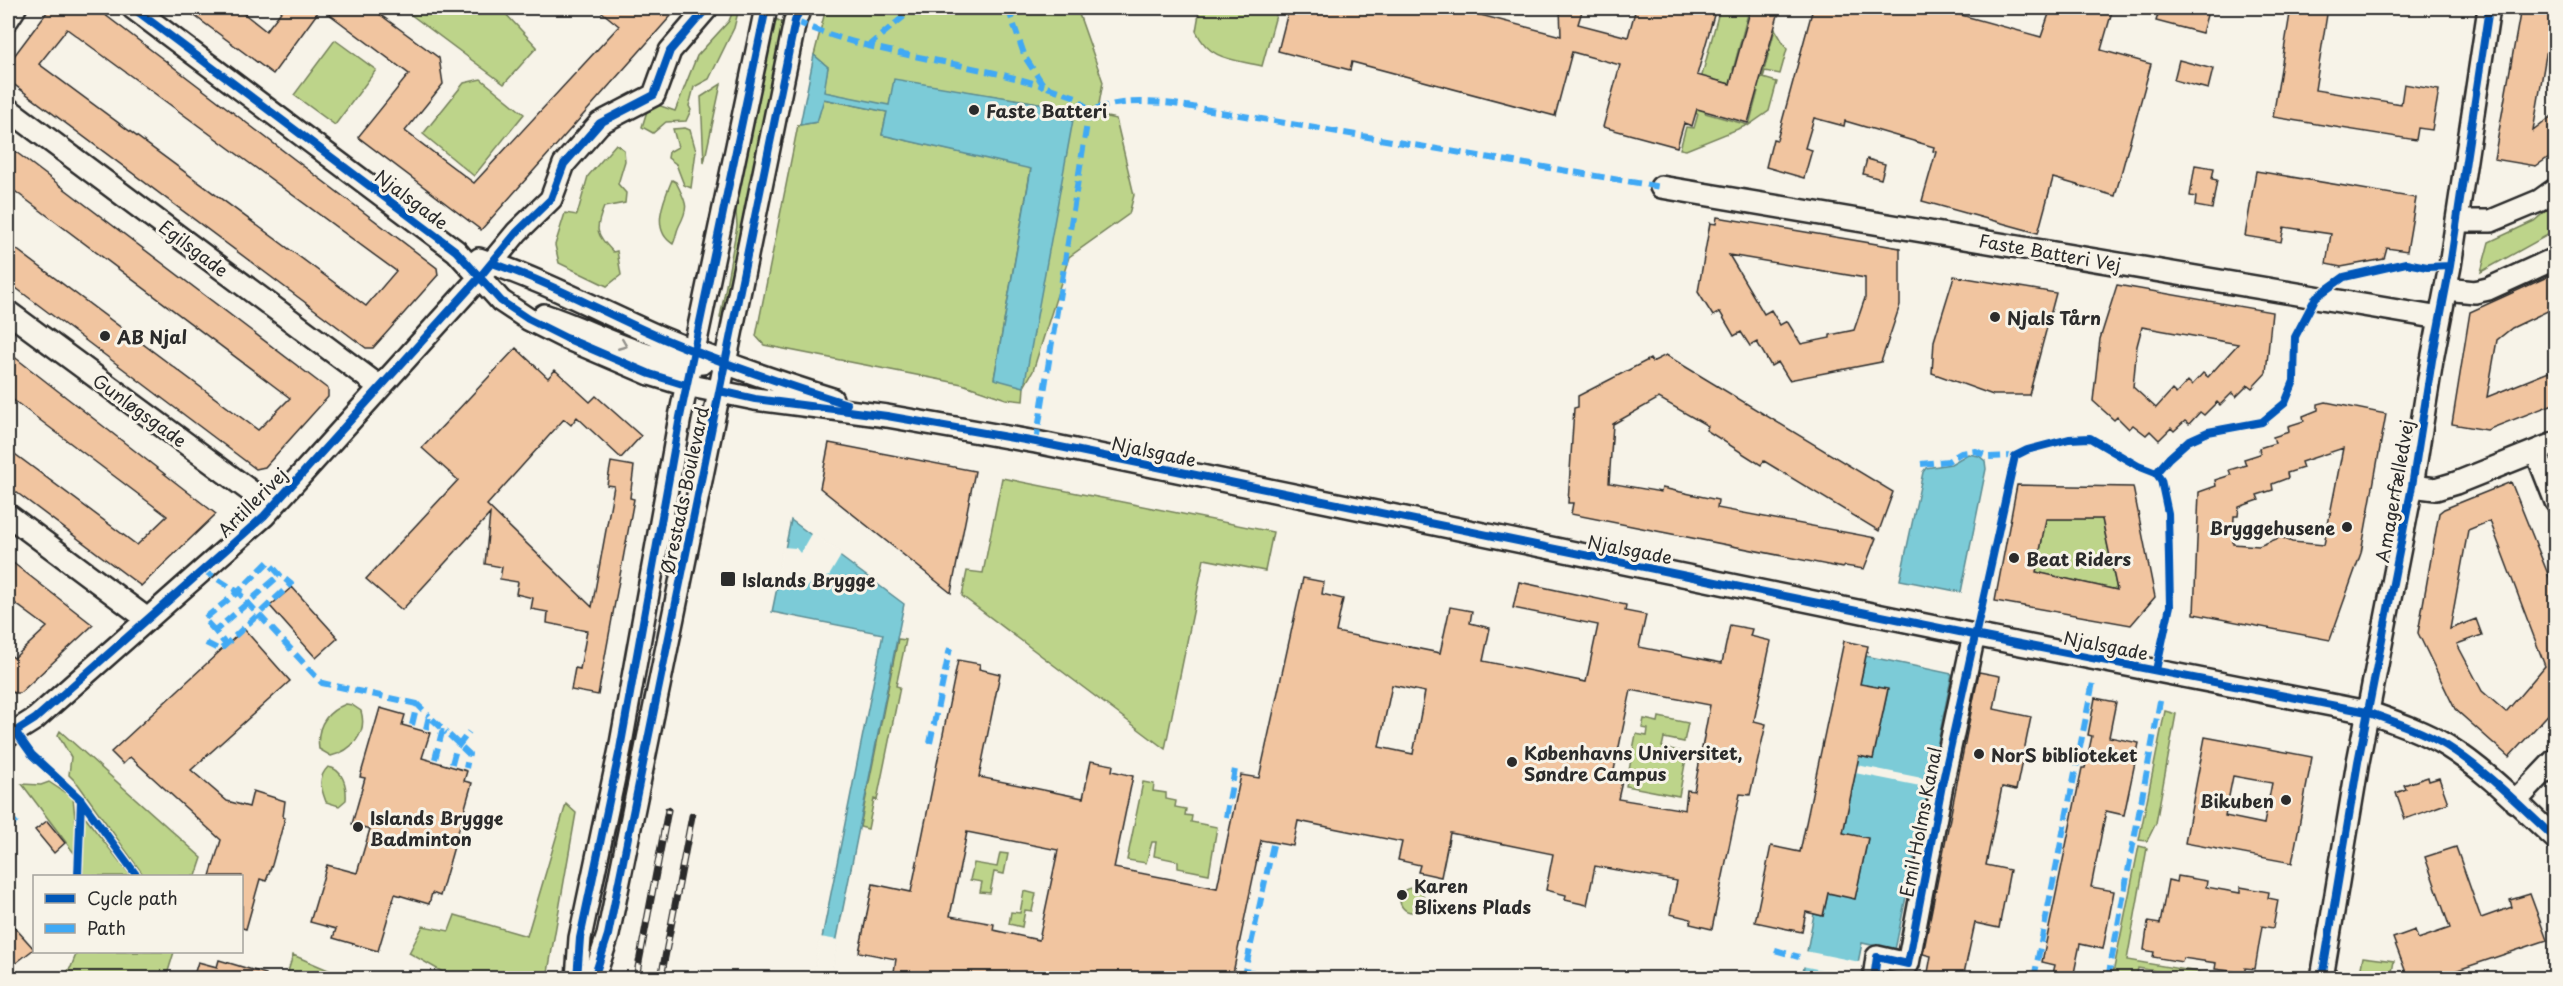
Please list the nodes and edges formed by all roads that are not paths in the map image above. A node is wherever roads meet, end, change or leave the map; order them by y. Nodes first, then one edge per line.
1 (15, 8) edge
2 (133, 8) edge
3 (707, 8) edge
4 (766, 8) edge
5 (800, 8) edge
6 (2489, 8) edge
7 (8, 19) edge
8 (8, 110) edge
9 (1661, 187) dead end
10 (2556, 189) edge
11 (2457, 221) junction
12 (2556, 258) edge
13 (486, 270) junction
14 (2446, 289) junction
15 (501, 301) junction
16 (8, 312) edge
17 (2440, 318) junction
18 (723, 356) junction
19 (692, 357) junction
20 (686, 386) junction
21 (380, 387) junction
22 (720, 391) junction
23 (887, 416) junction
24 (2556, 443) edge
25 (2536, 451) junction
26 (2412, 486) junction
27 (2556, 501) edge
28 (272, 507) junction
29 (8, 515) edge
30 (147, 619) junction
31 (1974, 635) junction
32 (2367, 712) junction
33 (8, 736) edge
34 (2556, 759) edge
35 (2515, 802) junction
36 (2556, 839) edge
37 (577, 978) edge
38 (594, 978) edge
39 (1874, 978) edge
40 (2322, 978) edge

1 - 7 street
2 - 13 street, Njalsgade
3 - 13 street, Artillerivej
4 - 19 street, Ørestads Boulevard
5 - 18 street, Ørestads Boulevard
6 - 11 street, Amagerfælledvej
8 - 21 street, Egilsgade
9 - 17 street, Faste Batteri Vej
10 - 11 street
11 - 14 street, Amagerfælledvej
12 - 14 street
13 - 15 street, Njalsgade
13 - 19 street, Njalsgade
13 - 21 street, Artillerivej
14 - 17 street, Amagerfælledvej
15 -> 19 street
15 - 20 street, Njalsgade
16 - 28 street, Gunløgsgade
17 - 26 street, Amagerfælledvej
18 - 19 street, Njalsgade
18 - 22 street, Ørestads Boulevard
18 - 23 street, Njalsgade
19 - 20 street, Ørestads Boulevard
20 - 22 street, Njalsgade
20 - 37 street, Ørestads Boulevard
21 - 28 street, Artillerivej
22 - 23 street, Njalsgade
22 - 38 street, Ørestads Boulevard
23 - 31 street, Njalsgade
24 - 25 street
25 - 26 street
25 - 27 street
26 - 32 street, Amagerfælledvej
28 - 30 street, Artillerivej
29 - 30 street
30 - 33 street, Artillerivej
31 - 32 street, Njalsgade
31 - 39 street, Emil Holms Kanal
32 - 35 street, Njalsgade
32 - 40 street, Amagerfælledvej
34 - 35 street
35 - 36 street, Njalsgade

